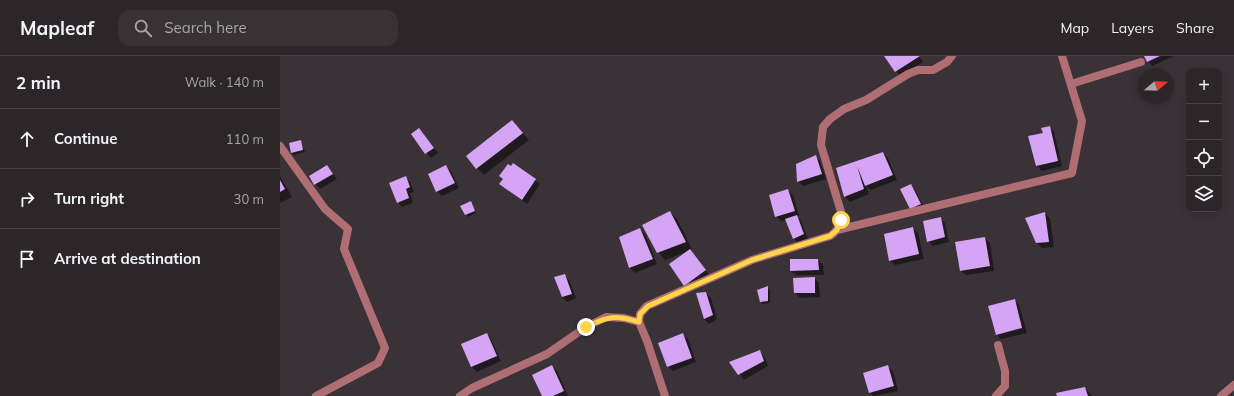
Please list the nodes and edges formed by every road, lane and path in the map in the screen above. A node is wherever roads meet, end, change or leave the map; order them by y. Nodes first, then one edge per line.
1 (952, 56) edge
2 (1062, 56) edge
3 (1141, 62) dead end
4 (1071, 84) junction
5 (280, 146) edge
6 (837, 230) junction
7 (639, 322) junction
8 (998, 345) dead end
9 (1234, 384) edge
10 (316, 396) edge
11 (460, 396) edge
12 (665, 396) edge
13 (996, 396) edge
14 (1221, 396) edge

1 - 6 street
2 - 4 street
3 - 4 street
4 - 6 street
5 - 10 street
6 - 7 street
7 - 11 street
7 - 12 street
8 - 13 street
9 - 14 street

